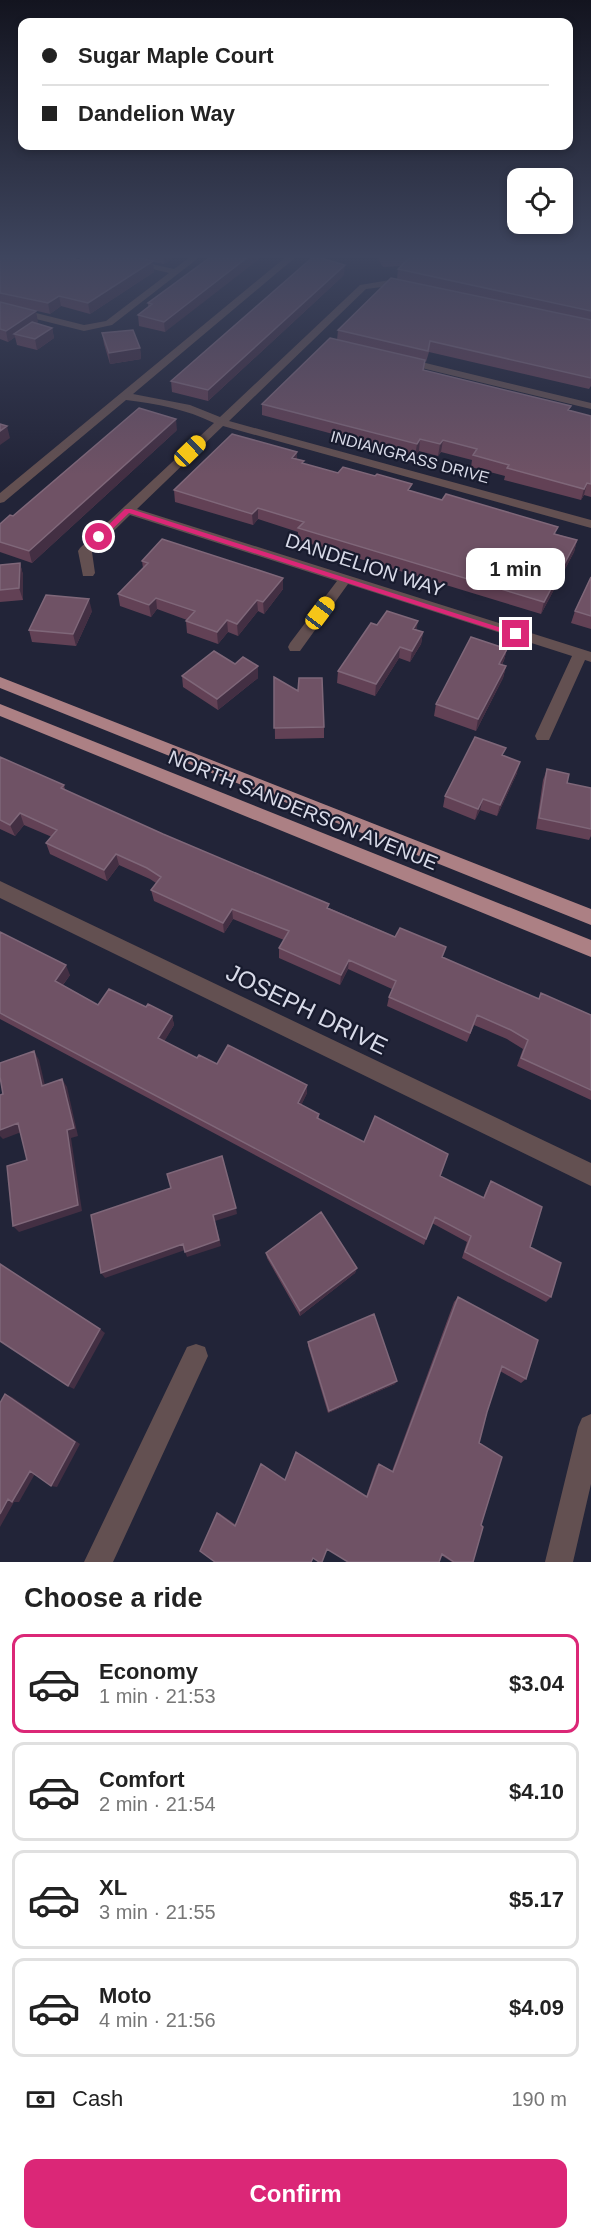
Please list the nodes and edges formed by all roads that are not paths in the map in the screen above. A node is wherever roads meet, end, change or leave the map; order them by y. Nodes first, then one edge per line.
1 (205, 329) edge
2 (324, 329) edge
3 (399, 360) edge
4 (124, 396) junction
5 (591, 406) edge
6 (221, 422) junction
7 (0, 499) edge
8 (128, 510) junction
9 (591, 524) edge
10 (88, 573) dead end
11 (345, 579) junction
12 (295, 647) dead end
13 (586, 656) edge
14 (0, 682) edge
15 (0, 710) edge
16 (543, 736) dead end
17 (0, 889) edge
18 (591, 917) edge
19 (591, 950) edge
20 (591, 1175) edge
21 (196, 1356) dead end
22 (591, 1426) edge
23 (98, 1562) edge
24 (559, 1562) edge

1 - 4 street
2 - 6 street
3 - 5 street
4 - 6 street, INDIANGRASS DRIVE
4 - 7 street
6 - 8 street
6 - 9 street, INDIANGRASS DRIVE
8 - 10 street
8 - 11 street, DANDELION WAY
11 - 12 street
11 - 13 street, DANDELION WAY
13 - 16 street
14 - 18 highway, NORTH SANDERSON AVENUE
15 - 19 highway, NORTH SANDERSON AVENUE
17 - 20 street, JOSEPH DRIVE
21 - 23 street
22 - 24 street

